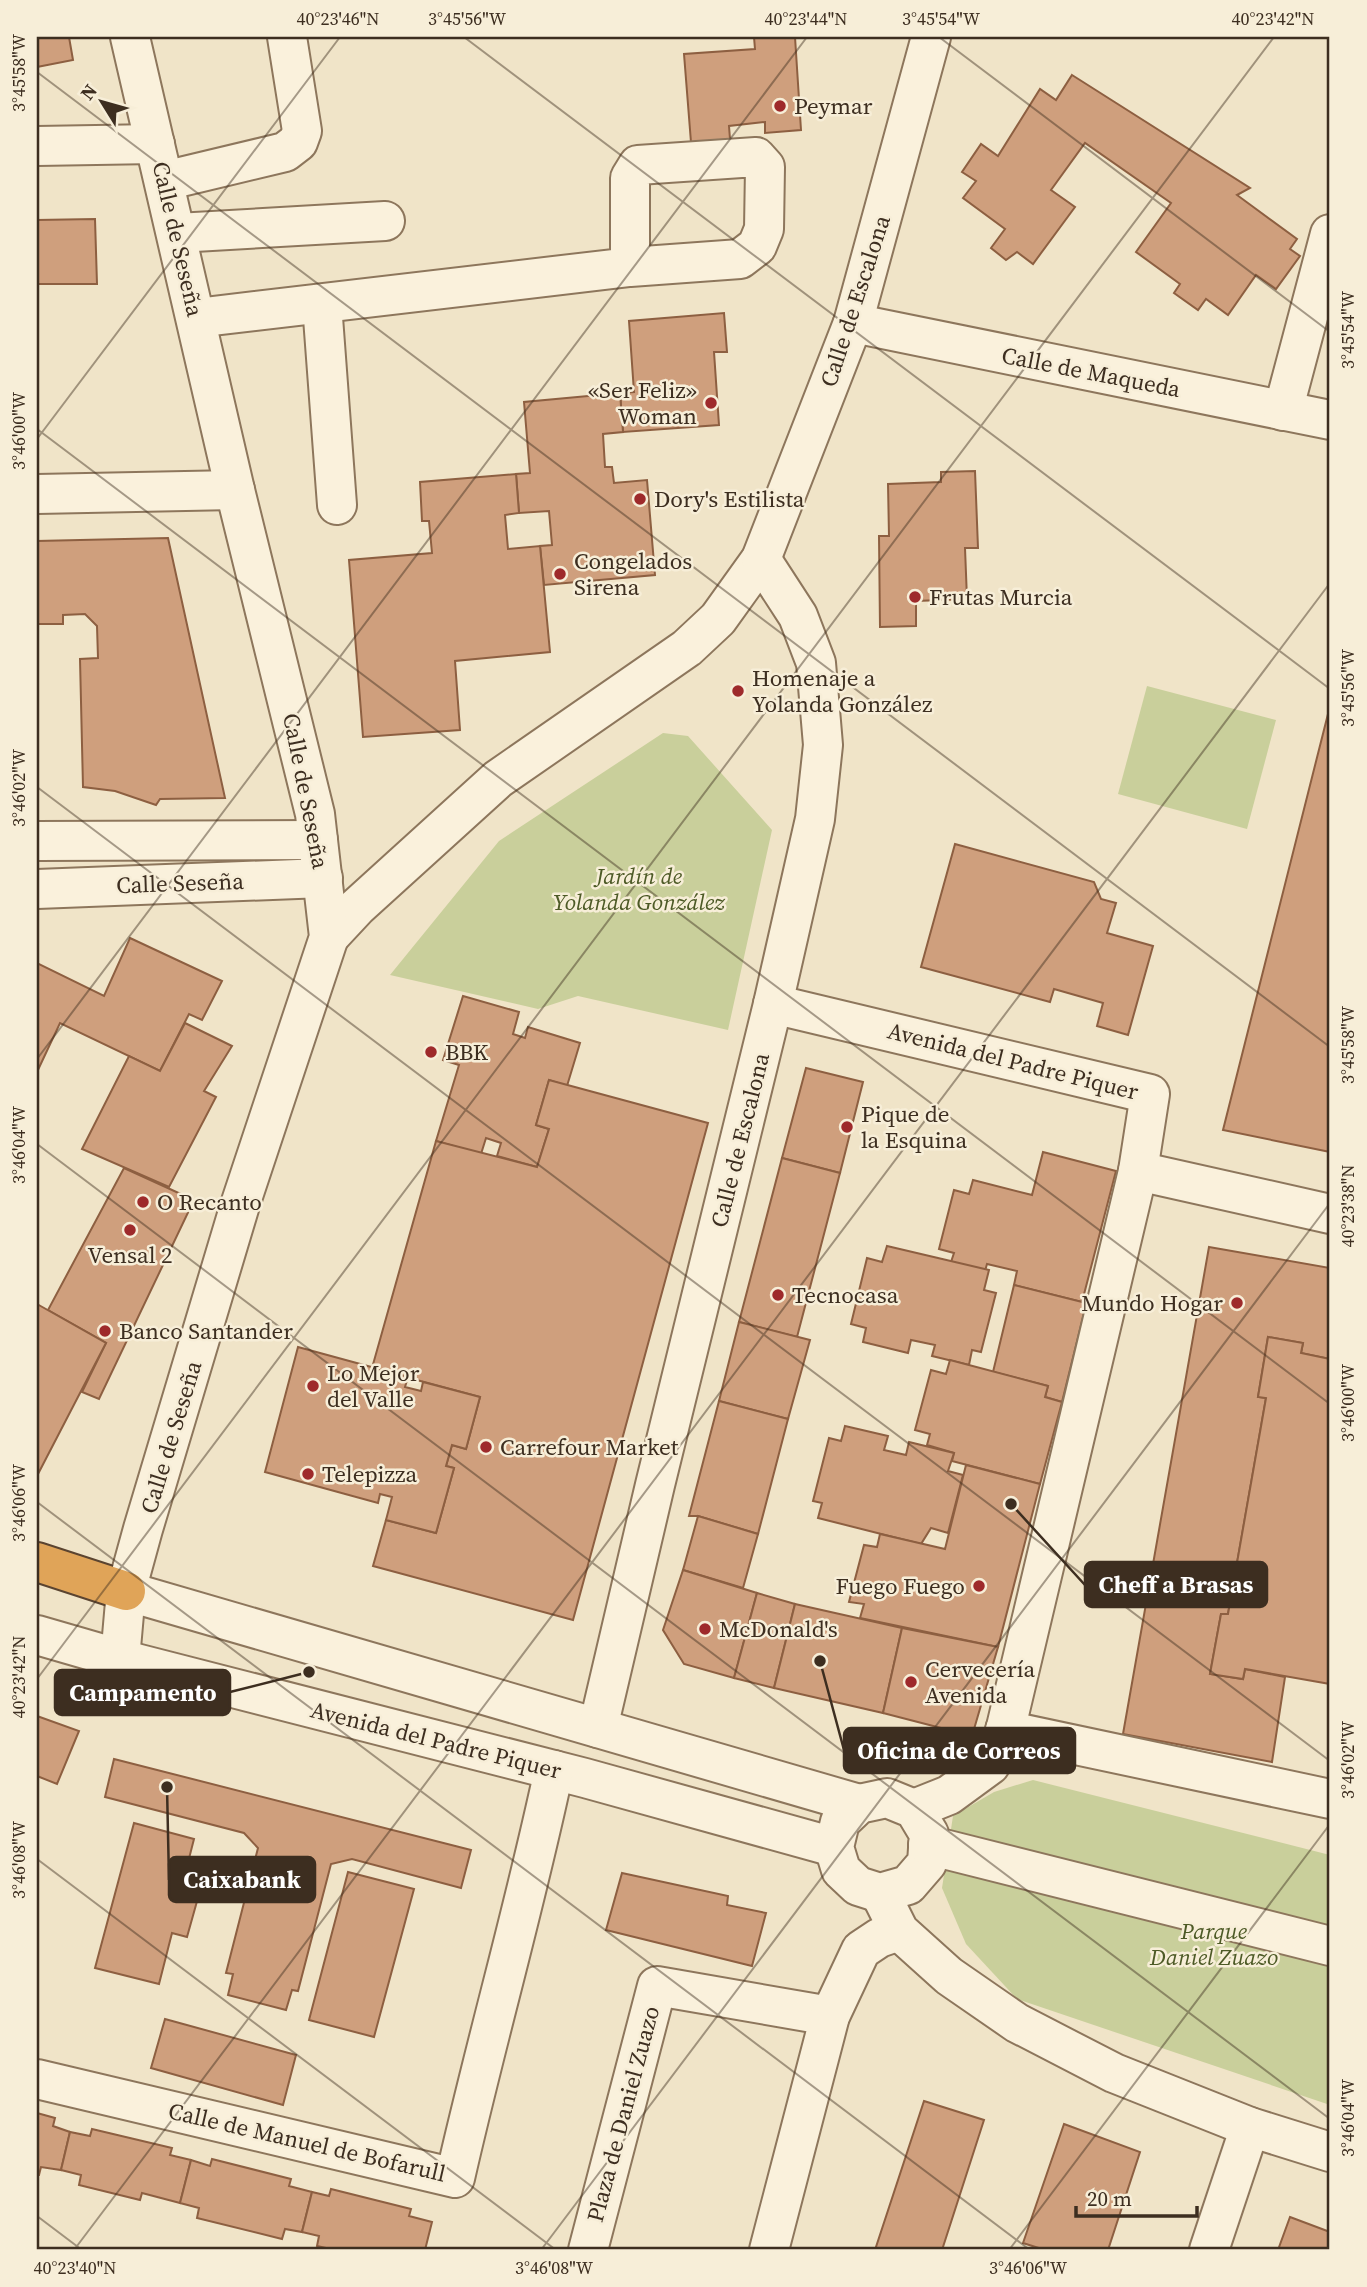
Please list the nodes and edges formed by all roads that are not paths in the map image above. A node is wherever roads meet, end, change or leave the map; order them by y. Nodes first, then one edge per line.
1 (130, 37) edge
2 (287, 37) edge
3 (932, 37) edge
4 (155, 144) junction
5 (37, 146) edge
6 (164, 181) junction
7 (385, 221) dead end
8 (177, 233) junction
9 (1330, 234) edge
10 (630, 267) dead end
11 (322, 303) junction
12 (197, 318) junction
13 (853, 323) junction
14 (1283, 411) junction
15 (1330, 420) edge
16 (235, 490) junction
17 (37, 494) edge
18 (337, 505) dead end
19 (761, 559) junction
20 (318, 840) junction
21 (37, 841) edge
22 (323, 878) junction
23 (37, 889) edge
24 (329, 937) junction
25 (773, 1004) junction
26 (1138, 1171) junction
27 (1330, 1214) edge
28 (37, 1562) edge
29 (126, 1591) junction
30 (37, 1635) edge
31 (120, 1659) junction
32 (598, 1728) junction
33 (1005, 1730) junction
34 (554, 1770) junction
35 (1330, 1799) edge
36 (859, 1804) junction
37 (914, 1809) junction
38 (928, 1845) junction
39 (834, 1847) junction
40 (880, 1893) junction
41 (899, 1931) junction
42 (1330, 1946) edge
43 (830, 2016) junction
44 (37, 2078) edge
45 (1250, 2127) junction
46 (1330, 2152) edge
47 (587, 2250) edge
48 (769, 2250) edge
49 (1209, 2250) edge

1 - 4 street, Calle de Seseña
2 - 6 street
3 - 13 street, Calle de Escalona
4 - 5 street
4 - 6 street, Calle de Seseña
6 - 8 street, Calle de Seseña
7 - 8 street
8 - 12 street, Calle de Seseña
9 - 14 street
10 - 11 street
11 - 12 street
11 - 18 street
12 - 16 street, Calle de Seseña
13 - 14 street, Calle de Maqueda
13 - 19 street, Calle de Escalona
14 - 15 street, Calle de Maqueda
16 - 17 street
16 - 20 street, Calle de Seseña
19 - 24 street, Calle de Escalona
19 - 25 street, Calle de Escalona
20 - 21 street
20 - 22 street, Calle de Seseña
22 - 23 street, Calle Seseña
22 - 24 street, Calle de Seseña
24 - 29 street, Calle de Seseña
25 - 26 street, Avenida del Padre Piquer
25 - 32 street, Calle de Escalona
26 - 27 street
26 - 33 street, Avenida del Padre Piquer
28 - 29 highway
29 - 31 street, Calle de Seseña
29 - 32 street
30 - 31 street, Avenida del Padre Piquer
31 - 34 street, Avenida del Padre Piquer
32 - 36 street
33 - 35 street
33 - 37 street, Avenida del Padre Piquer
34 - 39 street, Avenida del Padre Piquer
34 - 44 street, Calle de Manuel de Bofarull
36 - 37 street
36 - 39 street
37 - 38 street
38 - 40 street
38 - 42 street
39 - 40 street
40 - 41 street
41 - 43 street
41 - 45 street
43 - 47 street, Plaza de Daniel Zuazo
43 - 48 street
45 - 46 street
45 - 49 street

